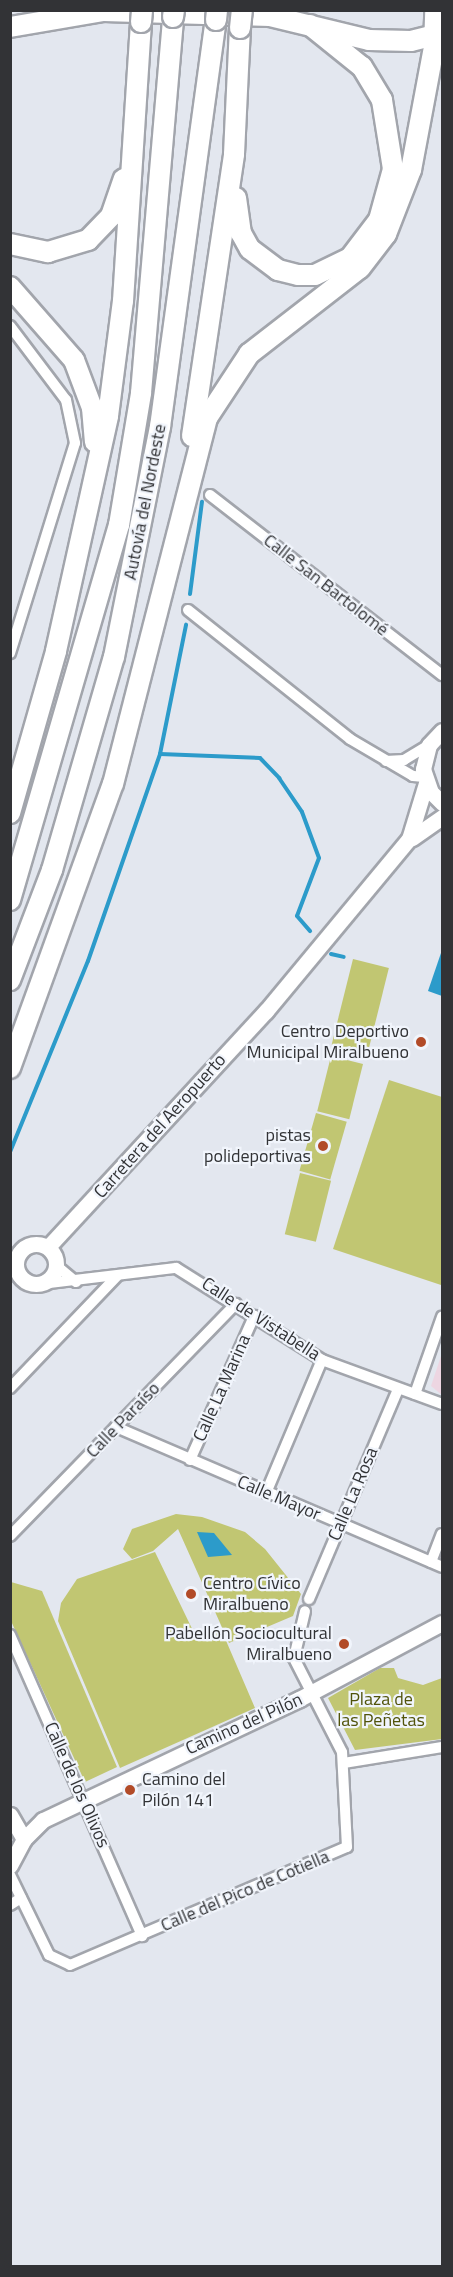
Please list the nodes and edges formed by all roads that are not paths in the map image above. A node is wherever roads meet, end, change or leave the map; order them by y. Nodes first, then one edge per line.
1 (435, 10) edge
2 (81, 13) junction
3 (174, 14) edge
4 (217, 15) edge
5 (142, 16) edge
6 (241, 19) edge
7 (310, 25) junction
8 (10, 27) edge
9 (439, 34) edge
10 (10, 40) edge
11 (140, 53) junction
12 (442, 64) edge
13 (425, 97) junction
14 (234, 154) junction
15 (10, 244) edge
16 (10, 286) edge
17 (10, 326) edge
18 (93, 490) junction
19 (210, 495) dead end
20 (180, 522) junction
21 (188, 610) dead end
22 (10, 653) edge
23 (442, 675) edge
24 (442, 731) edge
25 (429, 744) junction
26 (385, 761) junction
27 (425, 780) junction
28 (442, 803) edge
29 (10, 813) edge
30 (442, 817) edge
31 (409, 840) junction
32 (10, 900) edge
33 (10, 980) edge
34 (10, 1068) edge
35 (48, 1247) junction
36 (57, 1266) junction
37 (118, 1275) junction
38 (15, 1281) edge
39 (76, 1282) junction
40 (41, 1284) junction
41 (236, 1304) junction
42 (254, 1316) junction
43 (442, 1317) edge
44 (322, 1360) junction
45 (10, 1388) edge
46 (398, 1389) junction
47 (415, 1394) junction
48 (442, 1404) edge
49 (116, 1427) junction
50 (190, 1460) junction
51 (266, 1492) junction
52 (340, 1524) junction
53 (442, 1534) edge
54 (10, 1536) edge
55 (431, 1562) junction
56 (442, 1567) edge
57 (309, 1599) dead end
58 (305, 1611) dead end
59 (442, 1623) edge
60 (10, 1635) edge
61 (313, 1692) junction
62 (442, 1748) edge
63 (344, 1763) junction
64 (84, 1801) junction
65 (13, 1818) edge
66 (43, 1820) junction
67 (24, 1839) junction
68 (10, 1865) edge
69 (10, 1875) edge
70 (21, 1898) junction
71 (10, 1905) edge
72 (142, 1936) junction

1 - 9 highway
2 - 7 highway
2 - 8 highway
2 - 10 highway
3 - 32 highway, Autovía del Nordeste
4 - 33 highway, Autovía del Nordeste
5 - 11 highway
6 - 14 highway
7 - 9 highway
7 - 14 highway
9 - 13 highway
11 - 15 highway
11 - 18 highway
12 - 13 highway
13 - 20 highway
14 - 20 highway
16 - 18 highway
17 - 22 street
18 - 29 highway
19 - 23 street, Calle San Bartolomé
20 - 34 highway
21 - 26 street
24 - 25 street
25 - 26 street
25 - 27 street, Carretera del Aeropuerto
26 - 27 street
27 - 28 street
27 - 31 street, Carretera del Aeropuerto
30 - 31 street, Carretera del Aeropuerto
31 - 35 street, Carretera del Aeropuerto
35 - 36 street
35 - 38 street
36 - 39 street
36 - 40 street
37 - 39 street, Calle de Vistabella
37 - 41 street, Calle de Vistabella
37 - 45 street
38 - 40 street
39 - 40 street, Calle de Vistabella
41 - 42 street, Calle de Vistabella
41 - 49 street, Calle Paraíso
42 - 44 street, Calle de Vistabella
42 - 50 street, Calle La Marina
43 - 47 street
44 - 46 street, Calle de Vistabella
44 - 51 street
46 - 47 street, Calle de Vistabella
46 - 52 street, Calle La Rosa
47 - 48 street, Calle de Vistabella
49 - 50 street, Calle Mayor
49 - 54 street, Calle Paraíso
50 - 51 street, Calle Mayor
51 - 52 street, Calle Mayor
52 - 55 street, Calle Mayor
52 - 57 street, Calle La Rosa
53 - 55 street
55 - 56 street, Calle Mayor
58 - 61 street
59 - 61 street, Camino del Pilón
60 - 64 street, Calle de los Olivos
61 - 63 street, Calle del Pico de Cotiella
61 - 64 street, Camino del Pilón
62 - 63 street
63 - 72 street, Calle del Pico de Cotiella
64 - 66 street, Camino del Pilón
64 - 72 street, Calle de los Olivos
65 - 66 street, Camino del Pilón
65 - 67 street
66 - 67 street, Camino del Pilón
67 - 68 street, Camino del Pilón
69 - 70 street
70 - 71 street
70 - 72 street, Calle del Pico de Cotiella

